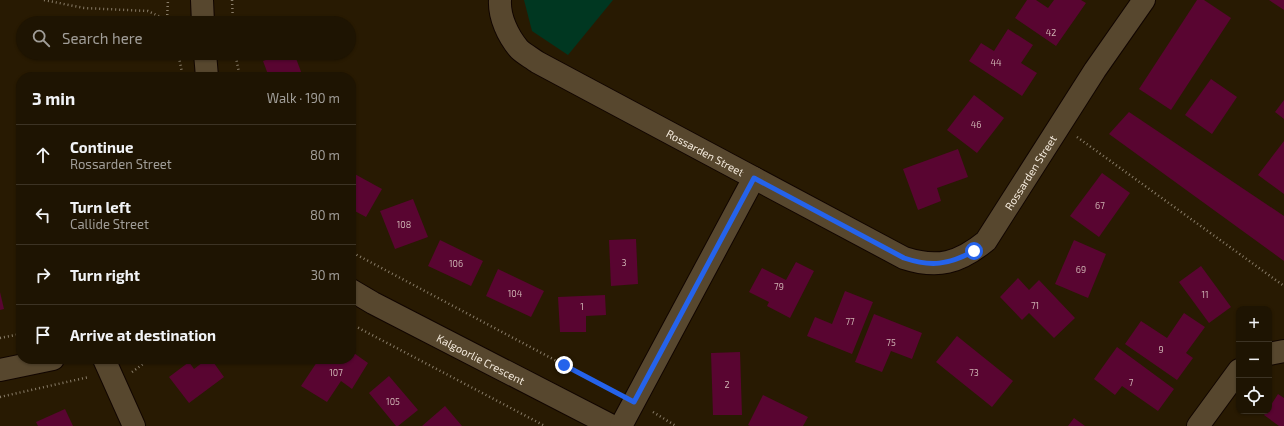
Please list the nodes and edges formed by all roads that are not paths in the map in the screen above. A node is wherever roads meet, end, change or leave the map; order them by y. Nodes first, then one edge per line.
1 (195, 0) edge
2 (500, 0) edge
3 (1144, 0) edge
4 (201, 16) edge
5 (206, 60) edge
6 (207, 72) edge
7 (754, 178) junction
8 (356, 293) edge
9 (1284, 352) edge
10 (1272, 353) edge
11 (29, 364) edge
12 (107, 366) edge
13 (0, 370) edge
14 (1236, 374) edge
15 (134, 426) edge
16 (612, 426) edge
17 (621, 426) edge
18 (1198, 426) edge

1 - 4 street
2 - 7 street, Rossarden Street
3 - 7 street, Rossarden Street
5 - 6 street
7 - 17 street
8 - 16 street, Kalgoorlie Crescent
9 - 10 street
11 - 13 street
12 - 15 street
14 - 18 street

